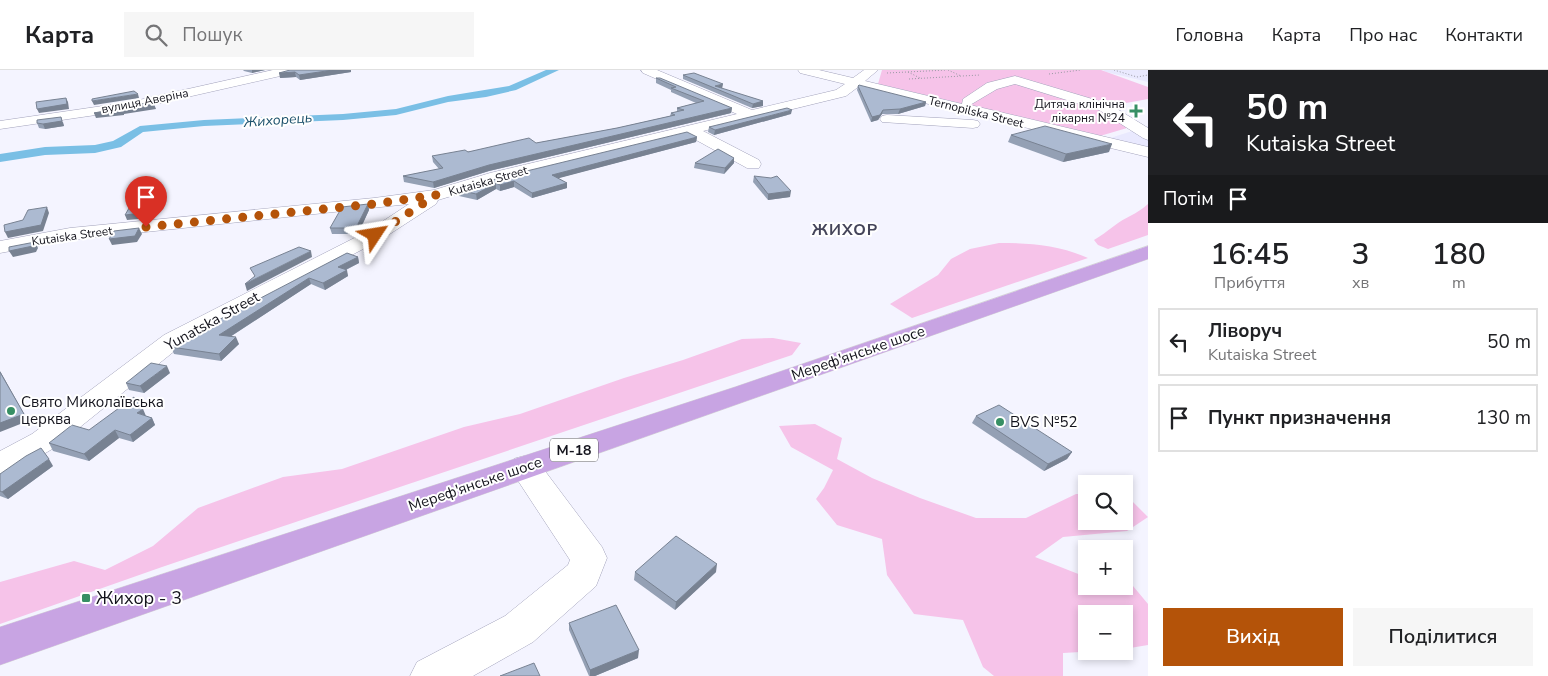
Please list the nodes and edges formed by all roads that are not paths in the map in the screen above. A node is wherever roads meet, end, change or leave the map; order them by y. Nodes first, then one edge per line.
1 (289, 70) edge
2 (647, 70) edge
3 (804, 70) edge
4 (865, 75) edge
5 (949, 105) junction
6 (751, 115) junction
7 (887, 119) dead end
8 (0, 125) edge
9 (1040, 127) junction
10 (689, 130) junction
11 (1148, 136) edge
12 (1130, 147) junction
13 (1148, 152) edge
14 (753, 164) dead end
15 (436, 195) junction
16 (0, 247) edge
17 (1148, 252) edge
18 (0, 465) edge
19 (525, 467) junction
20 (0, 646) edge
21 (432, 676) edge

1 - 8 street, вулиця Аверіна
2 - 6 street
3 - 4 street, Ternopilska Street
4 - 5 street, Ternopilska Street
4 - 6 street, Kutaiska Street
5 - 9 street, Ternopilska Street
5 - 11 street
6 - 10 street, Kutaiska Street
7 - 9 street
9 - 12 street, Ternopilska Street
10 - 14 street
10 - 15 street, Kutaiska Street
11 - 12 street
12 - 13 street, Ternopilska Street
15 - 16 street, Kutaiska Street
15 - 18 street, Yunatska Street
17 - 19 highway, Мереф'янське шосе / М-18
19 - 20 highway, Мереф'янське шосе / М-18
19 - 21 street

